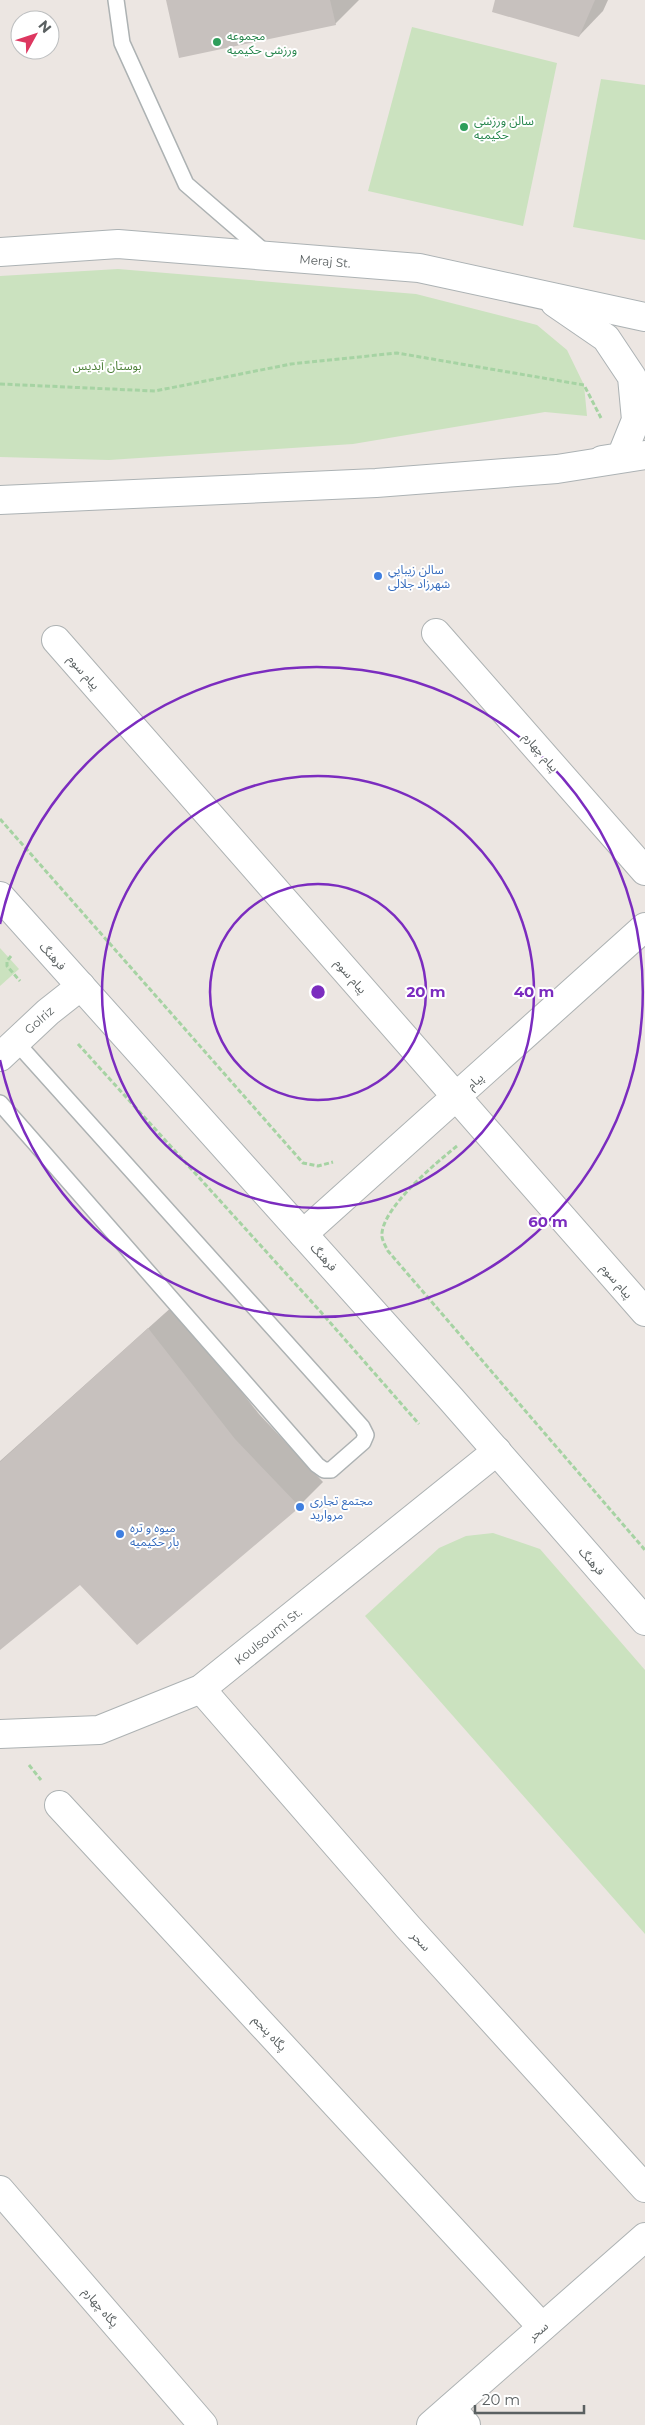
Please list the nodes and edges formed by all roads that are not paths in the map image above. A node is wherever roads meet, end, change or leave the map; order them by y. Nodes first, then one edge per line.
1 (116, 0) edge
2 (0, 252) edge
3 (270, 256) junction
4 (544, 295) junction
5 (645, 317) edge
6 (633, 456) edge
7 (0, 500) edge
8 (436, 633) dead end
9 (56, 640) dead end
10 (645, 871) edge
11 (0, 896) edge
12 (645, 927) edge
13 (80, 986) junction
14 (8, 1049) edge
15 (457, 1097) junction
16 (0, 1103) edge
17 (303, 1234) junction
18 (645, 1312) edge
19 (497, 1451) junction
20 (645, 1621) edge
21 (202, 1689) junction
22 (3, 1734) edge
23 (59, 1805) road end
24 (645, 2188) edge
25 (0, 2190) edge
26 (645, 2237) edge
27 (542, 2327) junction
28 (449, 2419) edge
29 (203, 2425) edge

1 - 3 lane
2 - 3 street, Meraj St.
3 - 4 street, Meraj St.
4 - 5 street, Meraj St.
4 - 6 street
6 - 7 street
8 - 10 street, پیام چهارم
9 - 15 street, پیام سوم
11 - 13 street, فرهنگ
12 - 15 street, پیام
13 - 14 street, Golriz
13 - 17 street, فرهنگ
14 - 16 lane
15 - 17 street, پیام
15 - 18 street, پیام سوم
17 - 19 street, فرهنگ
19 - 20 street, فرهنگ
19 - 21 street, Koulsoumi St.
21 - 22 street, Koulsoumi St.
21 - 24 street, سحر
23 - 27 street, پگاه پنجم
25 - 29 street, پگاه چهارم
26 - 27 street, سحر
27 - 28 street, سحر

